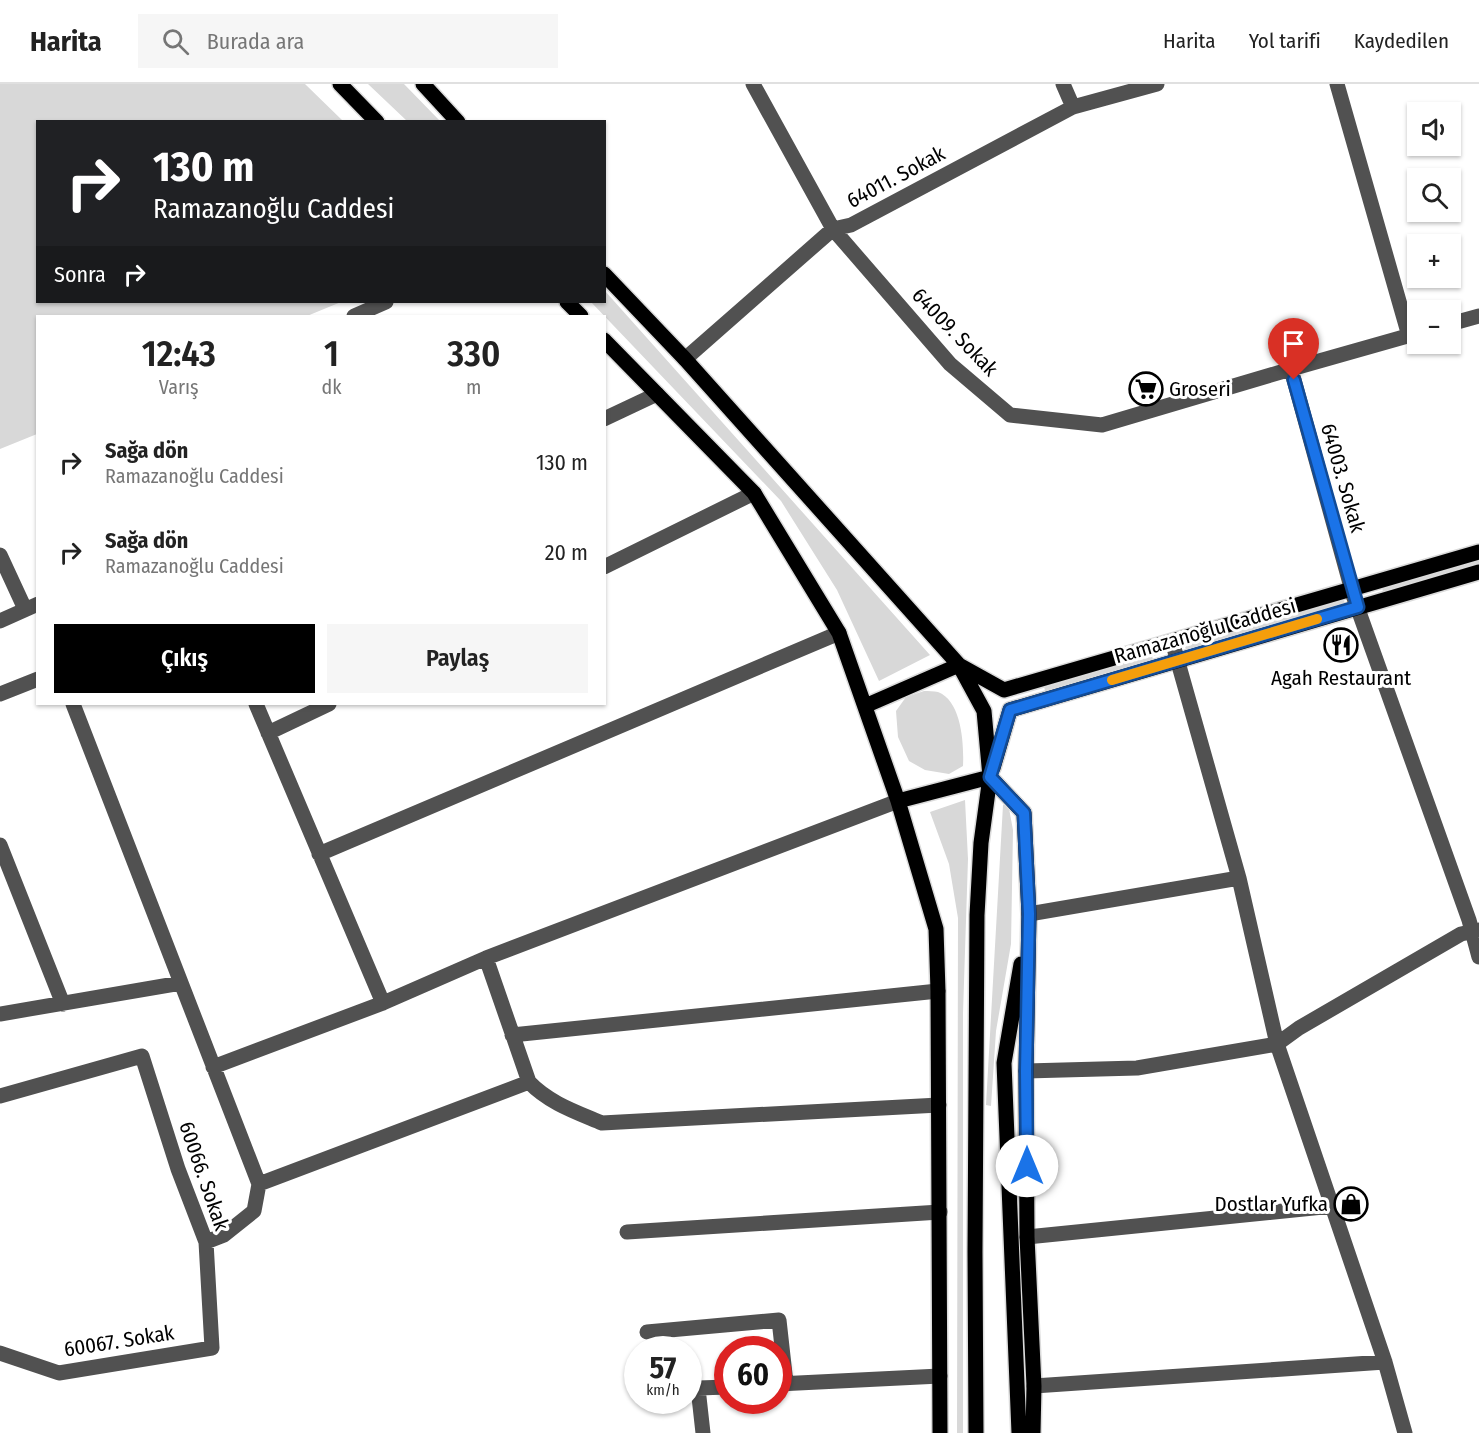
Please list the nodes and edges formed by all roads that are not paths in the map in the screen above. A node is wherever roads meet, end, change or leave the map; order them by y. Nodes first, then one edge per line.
1 (340, 84) edge
2 (423, 84) edge
3 (753, 84) edge
4 (1063, 84) edge
5 (1158, 84) edge
6 (1336, 84) edge
7 (1073, 107) junction
8 (375, 120) edge
9 (456, 120) edge
10 (833, 229) junction
11 (606, 276) edge
12 (384, 303) edge
13 (568, 303) edge
14 (356, 315) edge
15 (580, 315) edge
16 (1407, 315) edge
17 (1479, 316) edge
18 (1461, 321) edge
19 (1407, 336) edge
20 (606, 342) edge
21 (685, 359) junction
22 (1291, 369) junction
23 (657, 394) junction
24 (606, 418) edge
25 (754, 493) junction
26 (1479, 552) edge
27 (0, 555) edge
28 (606, 566) edge
29 (1479, 572) edge
30 (1355, 598) junction
31 (31, 607) edge
32 (0, 621) edge
33 (839, 633) junction
34 (1172, 641) junction
35 (1177, 661) junction
36 (959, 665) junction
37 (36, 680) edge
38 (0, 694) edge
39 (73, 705) edge
40 (256, 705) edge
41 (326, 705) edge
42 (865, 706) junction
43 (268, 733) junction
44 (990, 777) junction
45 (898, 801) junction
46 (0, 845) edge
47 (319, 854) junction
48 (1239, 878) junction
49 (1029, 914) junction
50 (1476, 931) edge
51 (1479, 957) edge
52 (486, 958) junction
53 (180, 983) junction
54 (938, 991) junction
55 (382, 1003) junction
56 (63, 1004) junction
57 (0, 1014) edge
58 (512, 1035) junction
59 (1277, 1044) junction
60 (213, 1067) junction
61 (1026, 1071) junction
62 (529, 1082) junction
63 (0, 1096) edge
64 (939, 1105) junction
65 (259, 1184) junction
66 (1333, 1206) junction
67 (940, 1212) junction
68 (627, 1232) dead end
69 (1027, 1237) junction
70 (206, 1242) junction
71 (647, 1332) dead end
72 (780, 1336) edge
73 (212, 1348) joint
74 (0, 1353) edge
75 (1385, 1362) junction
76 (940, 1376) junction
77 (792, 1383) edge
78 (1034, 1386) junction
79 (714, 1387) edge
80 (703, 1433) edge
81 (940, 1433) edge
82 (976, 1433) edge
83 (1019, 1433) edge
84 (1033, 1433) edge
85 (1405, 1433) edge

1 - 8 main road
2 - 9 main road
3 - 10 street, 64009. Sokak
4 - 7 street
5 - 7 street, 64011. Sokak
6 - 16 street
7 - 10 street, 64011. Sokak
10 - 21 street, 64011. Sokak
10 - 22 street, 64009. Sokak
11 - 21 main road
12 - 14 street
13 - 15 main road
17 - 18 street
19 - 22 street, 64009. Sokak
20 - 23 main road
21 - 36 main road
22 - 30 street, 64003. Sokak
23 - 24 street
23 - 25 main road
25 - 28 street
25 - 33 main road
26 - 30 main road, Ramazanoğlu Caddesi
27 - 31 street
29 - 30 main road, Ramazanoğlu Caddesi
30 - 34 main road, Ramazanoğlu Caddesi
30 - 35 main road, Ramazanoğlu Caddesi
30 - 50 street, 64003. Sokak
31 - 32 street
33 - 42 main road
33 - 47 street
34 - 35 street
34 - 36 main road, Ramazanoğlu Caddesi
35 - 44 main road, Ramazanoğlu Caddesi
35 - 48 street
36 - 42 main road
36 - 44 main road
37 - 38 street
39 - 53 street
40 - 43 street
41 - 43 street
42 - 45 main road
43 - 47 street
44 - 45 main road
44 - 49 main road
44 - 82 main road
45 - 52 street
45 - 54 main road
46 - 56 street
47 - 55 street
48 - 49 street
48 - 59 street
49 - 61 main road
49 - 83 main road
50 - 51 street, 64003. Sokak
50 - 59 street
52 - 55 street
52 - 58 street
53 - 56 street
53 - 60 street
54 - 58 street
54 - 64 main road
55 - 60 street
56 - 57 street
58 - 62 street
59 - 61 street
59 - 66 street
60 - 65 street
61 - 69 main road
62 - 64 street
62 - 65 street
63 - 70 street, 60066. Sokak
64 - 67 main road
65 - 70 street
66 - 69 street
66 - 75 street
67 - 68 street
67 - 76 main road
69 - 78 main road
70 - 73 street, 60066. Sokak
71 - 72 street
73 - 74 street, 60067. Sokak
75 - 78 street
75 - 85 street
76 - 77 street
76 - 81 main road
78 - 84 main road
79 - 80 street

